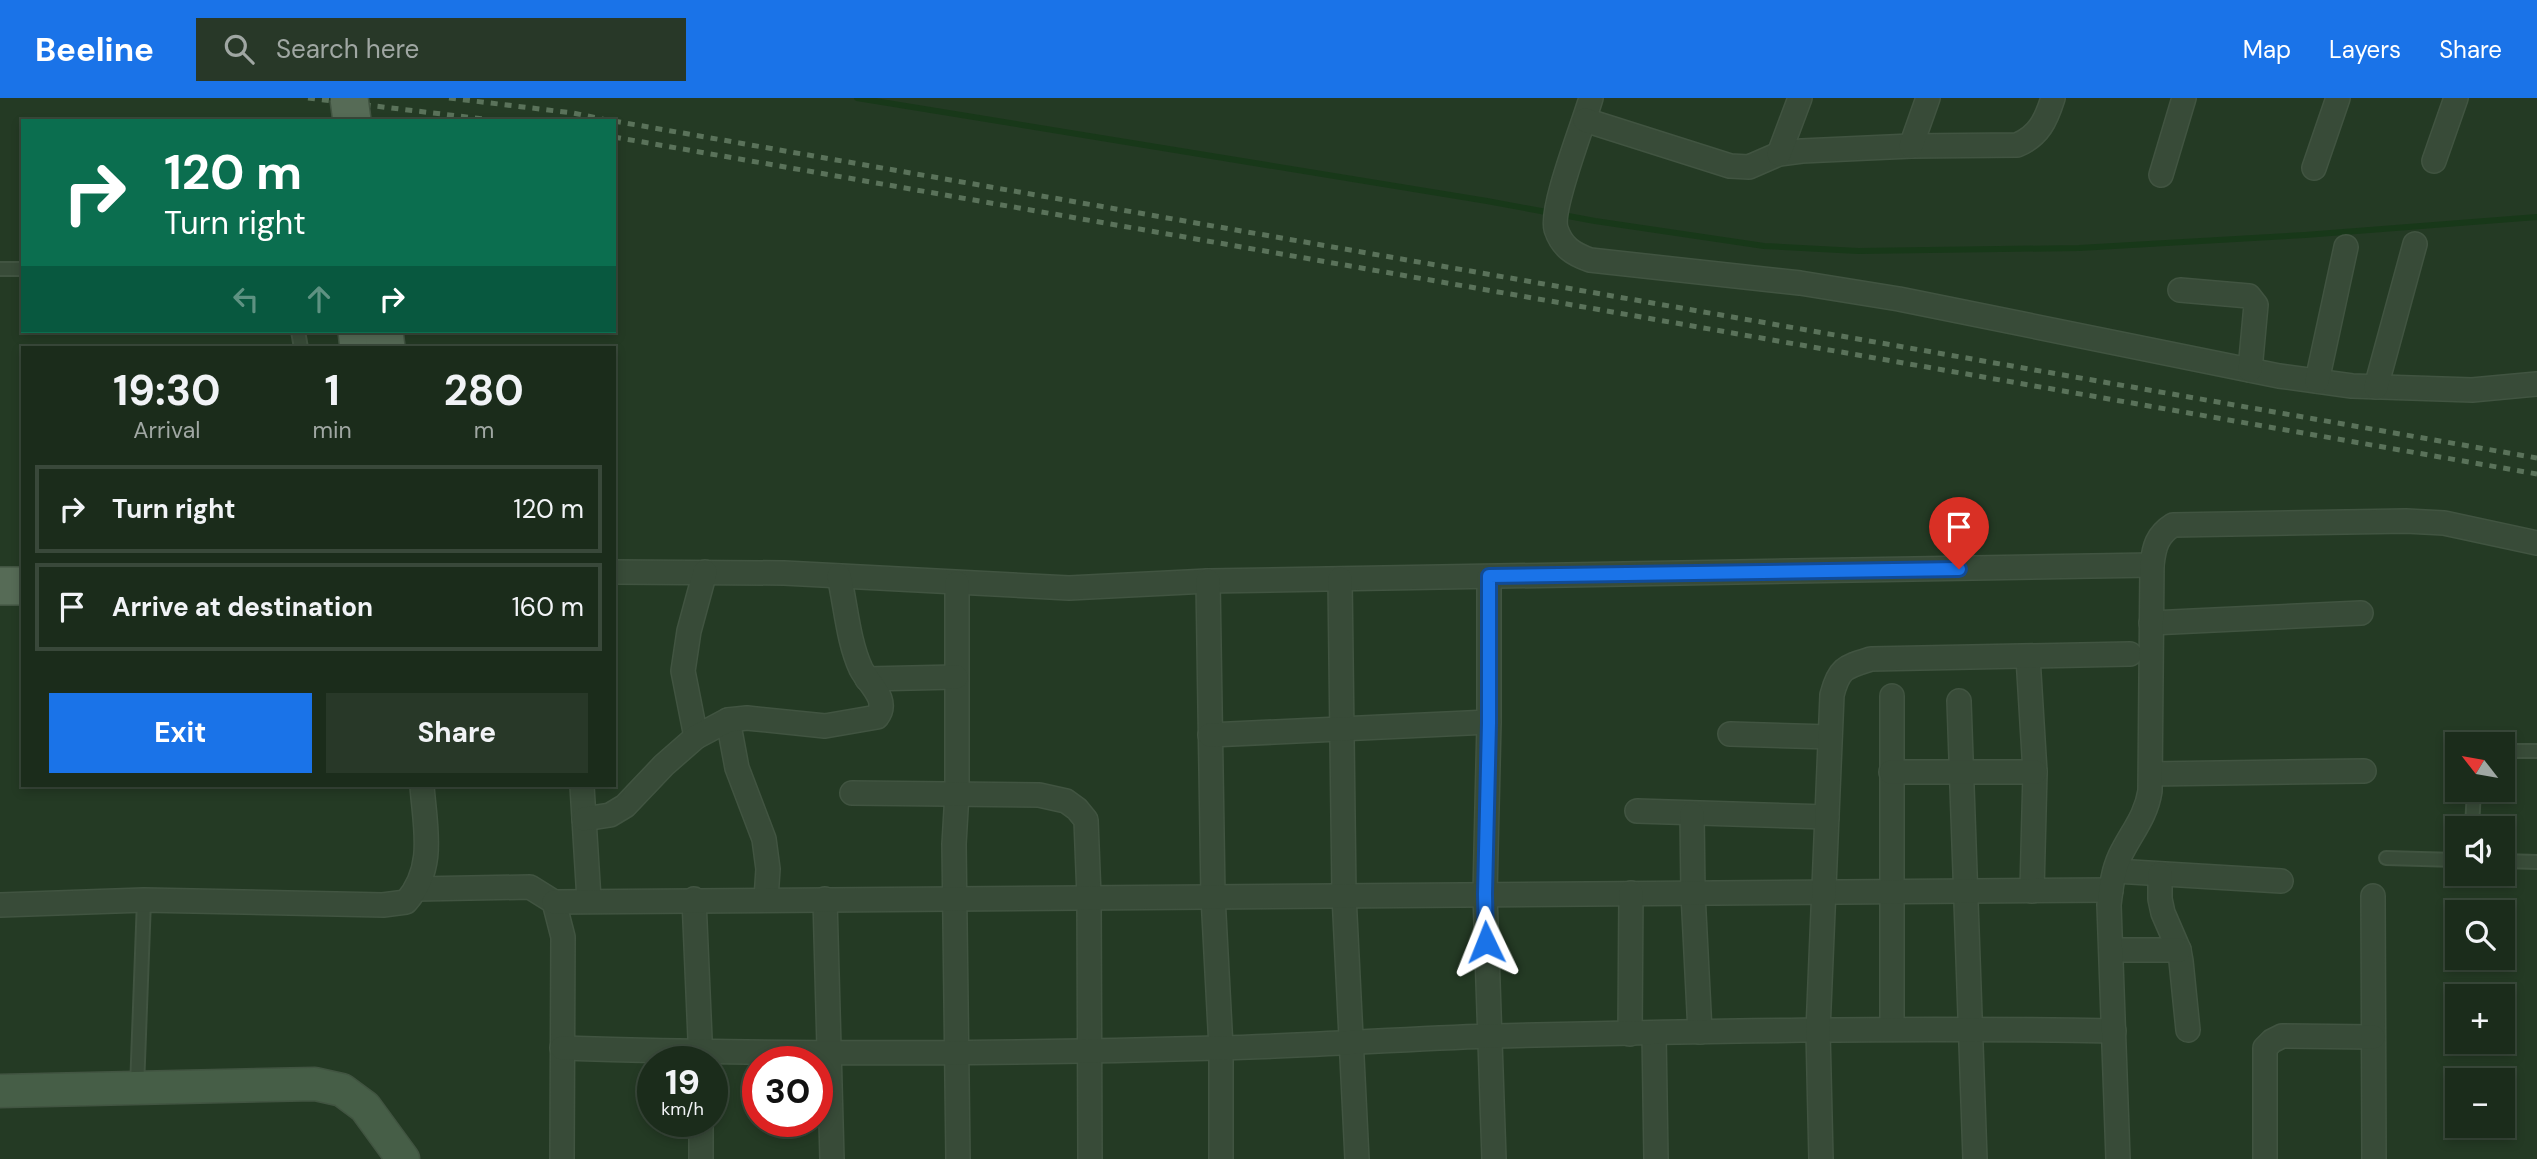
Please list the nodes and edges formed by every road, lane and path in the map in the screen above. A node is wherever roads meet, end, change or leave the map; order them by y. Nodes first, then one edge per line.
1 (325, 98) edge
2 (349, 98) edge
3 (1591, 98) edge
4 (1800, 98) edge
5 (1928, 98) edge
6 (2053, 98) edge
7 (2184, 98) edge
8 (2336, 98) edge
9 (2456, 98) edge
10 (328, 119) edge
11 (352, 119) edge
12 (1585, 120) junction
13 (1911, 146) junction
14 (1779, 154) junction
15 (2434, 162) dead end
16 (2314, 168) dead end
17 (2161, 175) dead end
18 (2414, 244) dead end
19 (2346, 247) dead end
20 (0, 269) edge
21 (21, 269) edge
22 (2180, 290) dead end
23 (2250, 370) junction
24 (2317, 381) junction
25 (2537, 384) edge
26 (2376, 387) junction
27 (2537, 543) edge
28 (2152, 565) junction
29 (616, 572) edge
30 (705, 572) junction
31 (839, 576) junction
32 (1489, 576) junction
33 (1340, 579) junction
34 (1208, 581) junction
35 (957, 583) junction
36 (0, 586) edge
37 (21, 586) edge
38 (2361, 613) dead end
39 (2151, 623) junction
40 (2130, 654) dead end
41 (2028, 657) junction
42 (956, 677) junction
43 (867, 679) junction
44 (1892, 696) dead end
45 (1959, 701) dead end
46 (728, 720) junction
47 (1489, 723) junction
48 (1343, 729) junction
49 (1730, 734) dead end
50 (1210, 735) junction
51 (696, 737) junction
52 (1830, 737) junction
53 (2515, 751) edge
54 (2537, 751) edge
55 (2364, 771) dead end
56 (1891, 772) junction
57 (1961, 772) junction
58 (2035, 772) junction
59 (2151, 774) junction
60 (422, 787) edge
61 (582, 787) edge
62 (852, 793) dead end
63 (957, 793) junction
64 (1637, 811) dead end
65 (1692, 814) junction
66 (1827, 817) junction
67 (584, 819) junction
68 (2386, 858) dead end
69 (2445, 860) edge
70 (2515, 861) edge
71 (2537, 862) edge
72 (2160, 874) junction
73 (2113, 881) junction
74 (2281, 881) dead end
75 (417, 889) junction
76 (1891, 891) junction
77 (1965, 891) junction
78 (2032, 891) junction
79 (1824, 892) junction
80 (1631, 893) junction
81 (1693, 893) junction
82 (1485, 894) junction
83 (1344, 895) junction
84 (1213, 896) junction
85 (2373, 896) dead end
86 (1089, 897) junction
87 (954, 898) junction
88 (694, 899) junction
89 (766, 899) junction
90 (825, 899) junction
91 (144, 900) junction
92 (589, 900) junction
93 (554, 902) junction
94 (0, 905) edge
95 (2111, 950) junction
96 (2179, 950) junction
97 (1892, 1029) junction
98 (1972, 1029) junction
99 (2188, 1030) dead end
100 (1818, 1031) junction
101 (2114, 1031) junction
102 (1700, 1032) junction
103 (1654, 1033) junction
104 (1630, 1034) junction
105 (1490, 1037) junction
106 (2373, 1037) junction
107 (1350, 1041) junction
108 (701, 1046) edge
109 (828, 1046) edge
110 (562, 1048) junction
111 (1221, 1048) junction
112 (1089, 1050) junction
113 (957, 1051) junction
114 (833, 1052) edge
115 (637, 1053) edge
116 (137, 1088) junction
117 (0, 1091) edge
118 (701, 1137) edge
119 (831, 1137) edge
120 (403, 1159) edge
121 (562, 1159) edge
122 (701, 1159) edge
123 (832, 1159) edge
124 (958, 1159) edge
125 (1090, 1159) edge
126 (1221, 1159) edge
127 (1357, 1159) edge
128 (1494, 1159) edge
129 (1656, 1159) edge
130 (1821, 1159) edge
131 (1975, 1159) edge
132 (2118, 1159) edge
133 (2265, 1159) edge
134 (2374, 1159) edge

1 - 10 main road
2 - 11 main road, bridge
3 - 12 street
4 - 14 street
5 - 13 street
6 - 13 street
7 - 17 street
8 - 16 street
9 - 15 street
12 - 14 street
12 - 23 street
13 - 14 street
18 - 26 street
19 - 24 street
20 - 21 lane
22 - 23 street
23 - 24 street
24 - 26 street
25 - 26 street
27 - 28 street
28 - 32 street
28 - 39 street
29 - 30 street
30 - 31 street
30 - 51 street
31 - 35 street
31 - 43 street
32 - 33 street
32 - 47 street
33 - 34 street
33 - 48 street
34 - 35 street
34 - 50 street
35 - 42 street
36 - 37 main road
38 - 39 street
39 - 59 street
40 - 41 street
41 - 52 street
41 - 58 street
42 - 43 street
42 - 63 street
43 - 46 street
44 - 56 street
45 - 57 street
46 - 51 street
46 - 89 street
47 - 48 street
47 - 82 street
48 - 50 street
48 - 83 street
49 - 52 street
50 - 84 street
51 - 67 street
52 - 66 street
53 - 54 lane
55 - 59 street
56 - 57 street
56 - 76 street
57 - 58 street
57 - 77 street
58 - 78 street
59 - 73 street
60 - 75 street
61 - 67 street
62 - 63 street
63 - 86 street
63 - 87 street
64 - 65 street
65 - 66 street
65 - 81 street
66 - 79 street
67 - 92 street
68 - 69 lane
70 - 71 lane
72 - 73 street
72 - 74 street
72 - 96 street
73 - 78 street
73 - 95 street
75 - 91 street
75 - 93 street
76 - 77 street
76 - 79 street
76 - 97 street
77 - 78 street
77 - 98 street
79 - 81 street
79 - 100 street
80 - 81 street
80 - 82 street
80 - 104 street
81 - 102 street
82 - 83 street
82 - 105 street
83 - 84 street
83 - 107 street
84 - 86 street
84 - 111 street
85 - 106 street
86 - 87 street
86 - 112 street
87 - 90 street
87 - 113 street
88 - 89 street
88 - 92 street
88 - 108 street
89 - 90 street
90 - 109 street
91 - 94 street
91 - 116 lane
92 - 93 street
93 - 110 street
95 - 96 street
95 - 101 street
96 - 99 street
97 - 98 street
97 - 100 street
98 - 101 street
98 - 131 street
100 - 102 street
100 - 130 street
101 - 132 street
102 - 103 street
103 - 104 street
103 - 129 street
104 - 105 street
105 - 107 street
105 - 128 street
106 - 133 street
106 - 134 street
107 - 111 street
107 - 127 street
110 - 115 street
110 - 121 street
111 - 112 street
111 - 126 street
112 - 113 street
112 - 125 street
113 - 114 street
113 - 124 street
116 - 117 street
116 - 120 street
118 - 122 street
119 - 123 street

